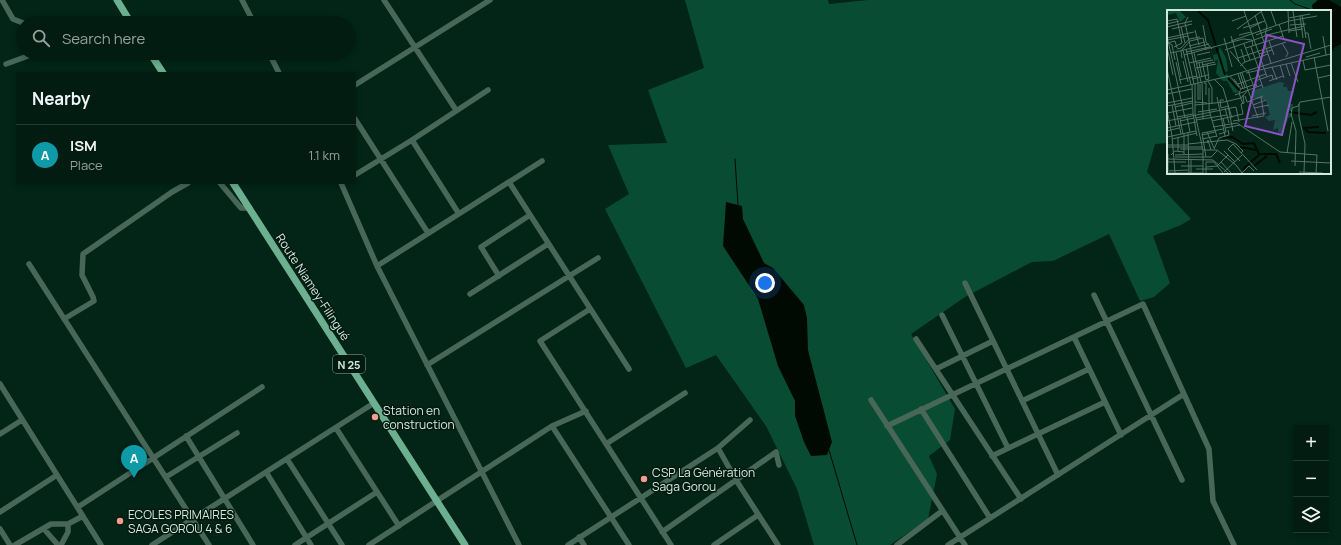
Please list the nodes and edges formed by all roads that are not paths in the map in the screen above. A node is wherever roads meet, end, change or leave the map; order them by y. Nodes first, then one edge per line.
1 (2, 0) edge
2 (116, 0) edge
3 (242, 0) edge
4 (384, 0) edge
5 (490, 0) edge
6 (126, 16) edge
7 (250, 16) edge
8 (16, 20) edge
9 (415, 47) junction
10 (17, 60) edge
11 (155, 60) edge
12 (272, 60) edge
13 (6, 64) dead end
14 (162, 72) edge
15 (278, 72) edge
16 (356, 84) edge
17 (488, 90) dead end
18 (456, 110) junction
19 (356, 121) edge
20 (412, 140) junction
21 (381, 159) junction
22 (542, 161) dead end
23 (356, 174) edge
24 (509, 182) junction
25 (186, 184) edge
26 (221, 184) edge
27 (235, 184) edge
28 (341, 184) edge
29 (250, 208) junction
30 (459, 214) junction
31 (530, 215) junction
32 (428, 233) junction
33 (548, 244) junction
34 (598, 258) dead end
35 (29, 264) dead end
36 (377, 266) junction
37 (499, 276) junction
38 (569, 276) junction
39 (965, 283) dead end
40 (470, 294) dead end
41 (1094, 295) dead end
42 (590, 309) junction
43 (942, 315) dead end
44 (64, 319) junction
45 (1106, 322) junction
46 (1074, 337) junction
47 (916, 339) dead end
48 (993, 341) junction
49 (962, 356) junction
50 (427, 365) junction
51 (629, 369) dead end
52 (936, 369) junction
53 (1007, 369) junction
54 (1090, 369) junction
55 (976, 383) junction
56 (0, 384) edge
57 (262, 387) dead end
58 (685, 393) dead end
59 (952, 394) junction
60 (1184, 394) junction
61 (870, 400) dead end
62 (1022, 401) junction
63 (1106, 402) junction
64 (374, 403) junction
65 (921, 409) junction
66 (586, 411) junction
67 (1151, 416) junction
68 (22, 420) junction
69 (750, 420) dead end
70 (552, 426) junction
71 (887, 426) junction
72 (336, 428) junction
73 (237, 433) dead end
74 (0, 434) edge
75 (1038, 434) junction
76 (1121, 435) junction
77 (186, 436) junction
78 (606, 444) junction
79 (718, 448) junction
80 (1008, 448) junction
81 (992, 456) junction
82 (199, 457) junction
83 (154, 458) junction
84 (287, 459) junction
85 (779, 465) dead end
86 (266, 472) junction
87 (481, 472) junction
88 (57, 475) junction
89 (1058, 475) junction
90 (166, 477) junction
91 (736, 480) junction
92 (1182, 480) dead end
93 (377, 492) junction
94 (225, 499) junction
95 (1021, 499) junction
96 (640, 500) junction
97 (437, 501) junction
98 (78, 507) junction
99 (942, 511) junction
100 (0, 512) edge
101 (758, 515) junction
102 (83, 516) junction
103 (611, 517) junction
104 (990, 518) junction
105 (193, 519) junction
106 (68, 524) junction
107 (328, 524) junction
108 (399, 526) junction
109 (44, 529) junction
110 (0, 530) edge
111 (662, 532) junction
112 (580, 537) junction
113 (307, 538) junction
114 (960, 538) junction
115 (10, 545) edge
116 (15, 545) edge
117 (58, 545) edge
118 (61, 545) edge
119 (101, 545) edge
120 (152, 545) edge
121 (210, 545) edge
122 (253, 545) edge
123 (295, 545) edge
124 (311, 545) edge
125 (342, 545) edge
126 (369, 545) edge
127 (465, 545) edge
128 (519, 545) edge
129 (568, 545) edge
130 (584, 545) edge
131 (629, 545) edge
132 (671, 545) edge
133 (714, 545) edge
134 (778, 545) edge
135 (897, 545) edge
136 (948, 545) edge
137 (965, 545) edge
138 (1234, 545) edge

1 - 8 street
2 - 6 main road
3 - 7 street
4 - 9 street
5 - 9 street
9 - 16 street
9 - 18 street
10 - 13 street
11 - 14 main road
12 - 15 street
17 - 18 street
18 - 20 street
19 - 21 street
20 - 21 street
20 - 30 street
21 - 23 street
21 - 32 street
22 - 24 street
24 - 30 street
24 - 31 street
25 - 44 street
26 - 29 street
27 - 29 main road, Route Niamey-Filingué / N 25
28 - 36 street
29 - 64 main road, Route Niamey-Filingué / N 25
30 - 32 street
31 - 33 street
31 - 37 street
32 - 36 street
33 - 37 street
33 - 38 street
34 - 38 street
35 - 44 street
36 - 50 street
37 - 40 street
38 - 42 street
38 - 50 street
39 - 48 street
41 - 45 street
42 - 51 street
42 - 66 street
43 - 49 street
44 - 83 street
45 - 46 street
45 - 60 street
45 - 67 street
46 - 53 street
46 - 54 street
47 - 52 street
48 - 49 street
48 - 53 street
49 - 52 street
49 - 55 street
50 - 87 street
52 - 59 street
53 - 55 street
53 - 62 street
54 - 62 street
54 - 63 street
55 - 59 street
55 - 80 street
56 - 68 street
57 - 77 street
58 - 78 street
59 - 65 street
59 - 81 street
60 - 67 street
60 - 138 street
61 - 71 street
62 - 75 street
63 - 75 street
63 - 76 street
64 - 72 street
64 - 97 main road, Route Niamey-Filingué / N 25
65 - 71 street
65 - 104 street
66 - 70 street
66 - 78 street
67 - 76 street
67 - 92 street
68 - 74 street
68 - 88 street
69 - 79 street
70 - 87 street
70 - 103 street
71 - 99 street
72 - 84 street
72 - 93 street
73 - 82 street
75 - 80 street
75 - 89 street
76 - 89 street
77 - 82 street
77 - 83 street
78 - 96 street
79 - 91 street
79 - 96 street
80 - 81 street
81 - 95 street
82 - 90 street
82 - 94 street
83 - 90 street
83 - 98 street
84 - 86 street
84 - 107 street
85 - 91 street
86 - 94 street
86 - 113 street
87 - 97 street
87 - 128 street
88 - 98 street
88 - 100 street
89 - 95 street
90 - 105 street
91 - 101 street
91 - 111 street
93 - 107 street
93 - 108 street
94 - 105 street
94 - 122 street
95 - 104 street
96 - 103 street
96 - 111 street
97 - 108 street
97 - 127 main road, Route Niamey-Filingué / N 25
98 - 102 street
99 - 114 street
99 - 135 street
101 - 133 street
101 - 134 street
102 - 106 street
102 - 119 street
103 - 112 street
103 - 131 street
104 - 114 street
105 - 120 street
105 - 121 street
106 - 109 street
106 - 118 street
107 - 113 street
107 - 125 street
108 - 126 street
109 - 116 street
109 - 117 street
110 - 115 street
111 - 132 street
112 - 129 street
112 - 130 street
113 - 123 street
113 - 124 street
114 - 136 street
114 - 137 street

